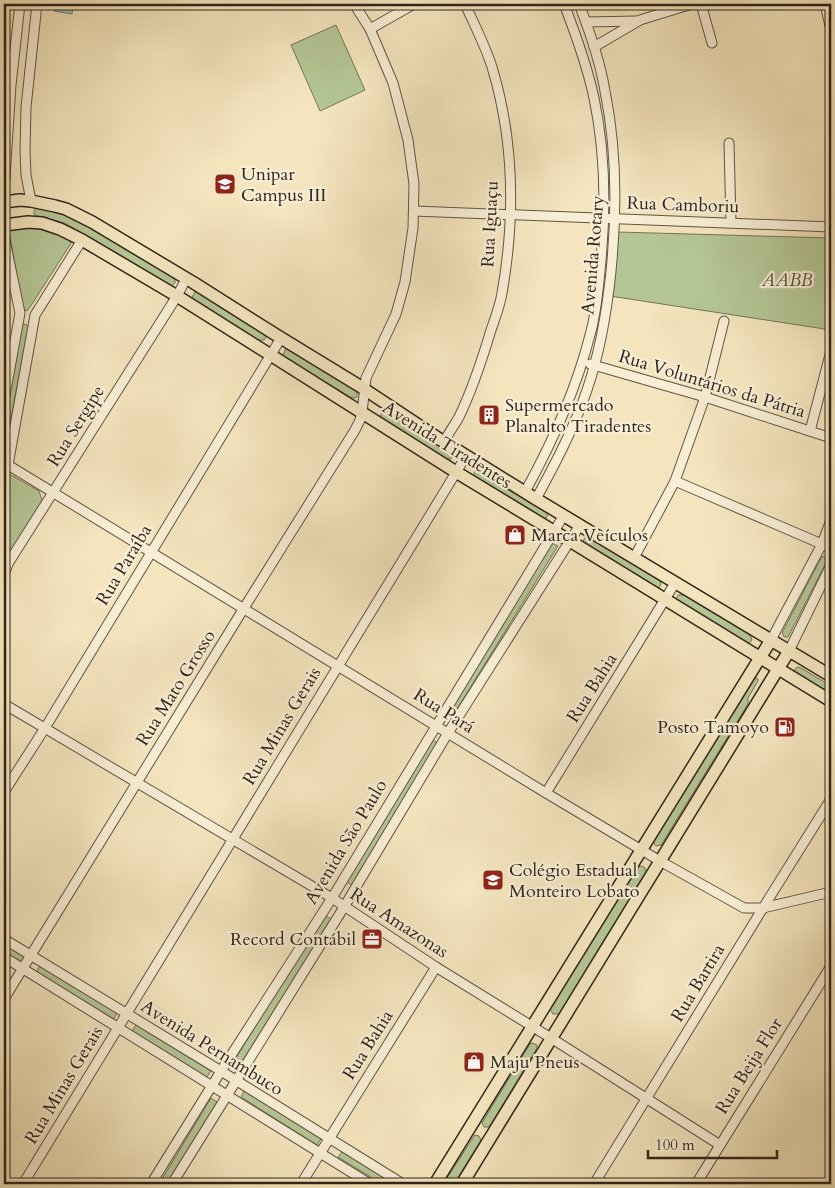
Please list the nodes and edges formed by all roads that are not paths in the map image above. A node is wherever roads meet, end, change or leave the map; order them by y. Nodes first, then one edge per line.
1 (20, 4) edge
2 (37, 4) edge
3 (354, 4) edge
4 (414, 4) edge
5 (465, 4) edge
6 (564, 4) edge
7 (579, 4) edge
8 (692, 4) edge
9 (700, 4) edge
10 (826, 4) edge
11 (640, 20) junction
12 (586, 22) junction
13 (370, 30) junction
14 (831, 30) edge
15 (712, 43) dead end
16 (594, 47) junction
17 (729, 143) dead end
18 (4, 193) edge
19 (4, 202) edge
20 (37, 202) junction
21 (414, 211) junction
22 (510, 215) junction
23 (604, 218) junction
24 (615, 219) junction
25 (731, 223) junction
26 (4, 226) edge
27 (831, 227) edge
28 (4, 236) edge
29 (82, 240) junction
30 (186, 279) junction
31 (177, 296) junction
32 (20, 313) junction
33 (35, 315) junction
34 (724, 321) dead end
35 (281, 338) junction
36 (831, 351) edge
37 (271, 354) junction
38 (582, 362) junction
39 (594, 365) junction
40 (364, 389) junction
41 (705, 398) junction
42 (4, 401) edge
43 (362, 412) junction
44 (810, 431) junction
45 (831, 438) edge
46 (444, 442) junction
47 (466, 456) junction
48 (6, 464) edge
49 (456, 472) junction
50 (675, 481) junction
51 (524, 492) junction
52 (54, 493) junction
53 (536, 499) junction
54 (564, 515) junction
55 (831, 520) edge
56 (580, 525) junction
57 (555, 531) junction
58 (570, 541) junction
59 (822, 544) junction
60 (831, 548) edge
61 (151, 552) junction
62 (634, 558) junction
63 (6, 564) edge
64 (831, 566) edge
65 (4, 574) edge
66 (675, 584) junction
67 (665, 600) junction
68 (244, 608) junction
69 (771, 640) junction
70 (789, 651) junction
71 (760, 657) junction
72 (338, 666) junction
73 (778, 668) junction
74 (748, 676) junction
75 (831, 676) edge
76 (765, 689) junction
77 (831, 701) edge
78 (4, 704) edge
79 (436, 726) junction
80 (45, 728) junction
81 (448, 733) junction
82 (137, 782) junction
83 (4, 792) edge
84 (546, 793) junction
85 (831, 799) edge
86 (233, 839) junction
87 (642, 850) junction
88 (660, 861) junction
89 (831, 892) edge
90 (332, 898) junction
91 (344, 907) junction
92 (763, 908) junction
93 (4, 939) edge
94 (30, 956) junction
95 (4, 957) edge
96 (436, 967) junction
97 (22, 969) junction
98 (830, 972) edge
99 (4, 999) edge
100 (126, 1014) junction
101 (533, 1026) junction
102 (117, 1028) junction
103 (551, 1038) junction
104 (221, 1071) junction
105 (236, 1081) junction
106 (211, 1086) junction
107 (226, 1096) junction
108 (647, 1099) junction
109 (481, 1131) junction
110 (329, 1139) junction
111 (720, 1145) junction
112 (320, 1154) junction
113 (23, 1184) edge
114 (151, 1184) edge
115 (172, 1184) edge
116 (301, 1184) edge
117 (370, 1184) edge
118 (403, 1184) edge
119 (435, 1184) edge
120 (462, 1184) edge
121 (594, 1184) edge
122 (696, 1184) edge

1 - 18 street
2 - 20 street
3 - 13 street, Rua Mato Grosso
4 - 13 street
5 - 22 street, Rua Iguaçu
6 - 23 street, Avenida Rotary
7 - 12 street, Avenida Rotary
8 - 11 street
9 - 15 street
10 - 14 street
11 - 12 street
11 - 16 street
12 - 16 street, Avenida Rotary
13 - 21 street, Rua Mato Grosso
16 - 24 street, Avenida Rotary
17 - 25 street
19 - 20 main road, Avenida Tiradentes
20 - 30 main road, Avenida Tiradentes
21 - 22 street, Rua Camboriu
21 - 40 street, Rua Mato Grosso
22 - 23 street, Rua Camboriu
22 - 46 street, Rua Iguaçu
23 - 24 street, Rua Camboriu
23 - 38 street, Avenida Rotary
24 - 25 street, Rua Camboriu
24 - 39 street, Avenida Rotary
25 - 27 street, Rua Camboriu
26 - 29 main road, Avenida Tiradentes
28 - 32 street
29 - 31 main road, Avenida Tiradentes
29 - 33 street
30 - 31 street, Rua Sergipe
30 - 35 main road, Avenida Tiradentes
31 - 37 main road, Avenida Tiradentes
31 - 52 street, Rua Sergipe
32 - 33 street
32 - 42 street
33 - 48 street
34 - 41 street
35 - 37 street, Rua Paraíba
35 - 40 main road, Avenida Tiradentes
36 - 44 street
37 - 43 main road, Avenida Tiradentes
37 - 61 street, Rua Paraíba
38 - 39 street, Rua Voluntários da Pátria
38 - 51 street, Avenida Rotary
39 - 41 street, Rua Voluntários da Pátria
39 - 53 street, Avenida Rotary
40 - 43 street, Rua Mato Grosso
40 - 46 main road, Avenida Tiradentes
41 - 44 street, Rua Voluntários da Pátria
41 - 50 street
43 - 49 main road, Avenida Tiradentes
43 - 68 street, Rua Mato Grosso
44 - 45 street, Rua Voluntários da Pátria
46 - 47 main road, Avenida Tiradentes
47 - 49 street, Rua Minas Gerais
47 - 51 main road, Avenida Tiradentes
48 - 52 street, Rua Pará
49 - 57 main road, Avenida Tiradentes
49 - 72 street, Rua Minas Gerais
50 - 59 street
50 - 62 street
51 - 53 main road, Avenida Tiradentes
52 - 61 street, Rua Pará
52 - 63 street, Rua Sergipe
53 - 54 main road, Avenida Tiradentes
54 - 56 main road, Avenida Tiradentes
54 - 57 street, Avenida São Paulo
55 - 59 street
56 - 58 street, Avenida São Paulo
56 - 62 main road, Avenida Tiradentes
57 - 58 main road, Avenida Tiradentes
57 - 79 street, Avenida São Paulo
58 - 67 main road, Avenida Tiradentes
58 - 81 street, Avenida São Paulo
59 - 60 street
59 - 69 street
61 - 68 street, Rua Pará
61 - 80 street, Rua Paraíba
62 - 66 main road, Avenida Tiradentes
63 - 65 street, Rua Sergipe
64 - 70 street
66 - 67 street, Rua Bahia
66 - 69 main road, Avenida Tiradentes
67 - 71 main road, Avenida Tiradentes
67 - 84 street, Rua Bahia
68 - 72 street, Rua Pará
68 - 82 street, Rua Mato Grosso
69 - 70 main road, Avenida Tiradentes
69 - 71 main road
70 - 73 main road
70 - 75 main road, Avenida Tiradentes
71 - 73 main road, Avenida Tiradentes
71 - 74 main road
72 - 79 street, Rua Pará
72 - 86 street, Rua Minas Gerais
73 - 76 main road
73 - 77 main road, Avenida Tiradentes
74 - 76 main road
74 - 87 main road
76 - 88 main road
78 - 80 street, Rua Amazonas
79 - 81 street, Rua Pará
79 - 90 street, Avenida São Paulo
80 - 82 street, Rua Amazonas
80 - 83 street, Rua Paraíba
81 - 84 street, Rua Pará
81 - 91 street, Avenida São Paulo
82 - 86 street, Rua Amazonas
82 - 94 street, Rua Mato Grosso
84 - 87 street, Rua Pará
85 - 92 street, Rua Bartira
86 - 90 street, Rua Amazonas
86 - 100 street, Rua Minas Gerais
87 - 88 street, Rua Pará
87 - 101 main road
88 - 92 street, Rua Pará
88 - 103 main road
89 - 92 street, Rua Pará
90 - 91 street, Rua Amazonas
90 - 104 street, Avenida São Paulo
91 - 96 street, Rua Amazonas
91 - 105 street, Avenida São Paulo
92 - 108 street, Rua Bartira
93 - 94 street, Avenida Pernambuco
94 - 97 street, Rua Mato Grosso
94 - 100 street, Avenida Pernambuco
95 - 97 street, Avenida Pernambuco
96 - 101 street, Rua Amazonas
96 - 110 street, Rua Bahia
97 - 99 street, Rua Mato Grosso
97 - 102 street, Avenida Pernambuco
98 - 111 street, Rua Beija Flor
100 - 102 street, Rua Minas Gerais
100 - 104 street, Avenida Pernambuco
101 - 103 street, Rua Amazonas
101 - 109 main road
102 - 106 street, Avenida Pernambuco
102 - 113 street, Rua Minas Gerais
103 - 108 street, Rua Amazonas
103 - 109 main road
104 - 105 street, Avenida Pernambuco
104 - 106 street, Avenida São Paulo
105 - 107 street, Avenida São Paulo
105 - 110 street, Avenida Pernambuco
106 - 107 street, Avenida Pernambuco
106 - 114 street, Avenida São Paulo
107 - 112 street, Avenida Pernambuco
107 - 115 street, Avenida São Paulo
108 - 111 street, Rua Amazonas
108 - 121 street, Rua Bartira
109 - 119 main road
109 - 120 main road
110 - 112 street, Rua Bahia
110 - 118 street, Avenida Pernambuco
111 - 122 street, Rua Beija Flor
112 - 116 street
112 - 117 street, Avenida Pernambuco

